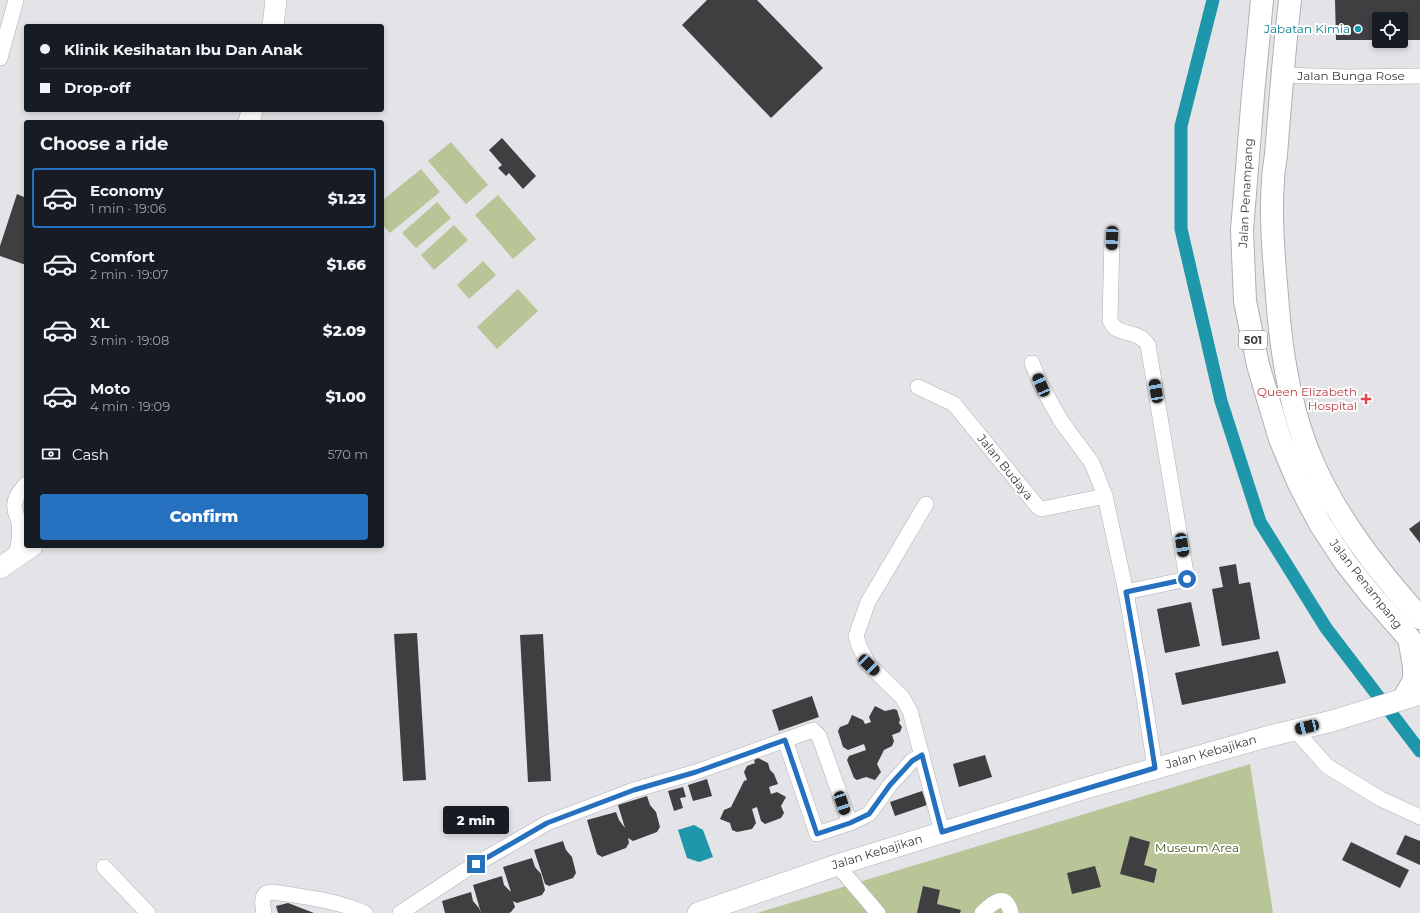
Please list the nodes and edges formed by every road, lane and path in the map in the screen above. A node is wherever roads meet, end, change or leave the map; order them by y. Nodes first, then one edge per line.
1 (16, 0) edge
2 (276, 0) edge
3 (1262, 0) edge
4 (1290, 0) edge
5 (273, 24) edge
6 (0, 58) edge
7 (1282, 75) junction
8 (1420, 76) edge
9 (1252, 95) junction
10 (1112, 238) dead end
11 (1032, 363) dead end
12 (918, 387) dead end
13 (1301, 432) junction
14 (1280, 439) junction
15 (24, 486) edge
16 (1105, 496) junction
17 (926, 504) dead end
18 (23, 525) edge
19 (29, 548) edge
20 (7, 563) edge
21 (1126, 592) junction
22 (1420, 618) edge
23 (1414, 644) edge
24 (1415, 697) edge
25 (1295, 730) junction
26 (785, 740) junction
27 (922, 755) junction
28 (1155, 768) junction
29 (1420, 817) edge
30 (850, 823) junction
31 (942, 832) junction
32 (837, 865) junction
33 (104, 867) dead end
34 (148, 913) edge
35 (264, 913) edge
36 (365, 913) edge
37 (400, 913) edge
38 (698, 913) edge
39 (878, 913) edge
40 (982, 913) edge
41 (1011, 913) edge

1 - 6 street
2 - 5 street
3 - 9 main road, Jalan Penampang / 501
4 - 7 main road, Jalan Penampang / 501
7 - 8 street, Jalan Bunga Rose
7 - 9 main road
7 - 13 main road, Jalan Penampang / 501
9 - 14 main road, Jalan Penampang / 501
10 - 21 street
11 - 16 street
12 - 16 street, Jalan Budaya
13 - 14 main road
13 - 22 main road, Jalan Penampang / 501
14 - 23 main road, Jalan Penampang / 501
15 - 18 street
16 - 21 street
17 - 27 street
18 - 20 street
19 - 20 street
21 - 28 street
23 - 24 main road
24 - 25 street, Jalan Kebajikan
25 - 28 street, Jalan Kebajikan
25 - 29 street
26 - 30 street
26 - 30 street
26 - 37 street
27 - 30 street
27 - 31 street
28 - 31 street, Jalan Kebajikan
31 - 32 street, Jalan Kebajikan
32 - 38 street, Jalan Kebajikan
32 - 39 street
33 - 34 street
35 - 36 street
40 - 41 street

